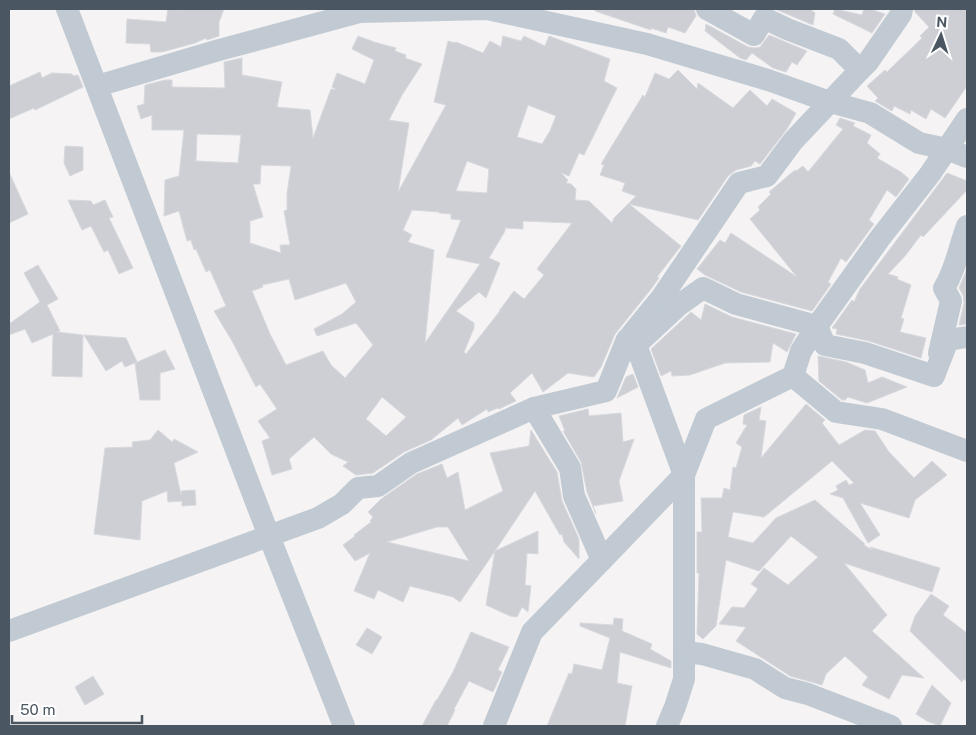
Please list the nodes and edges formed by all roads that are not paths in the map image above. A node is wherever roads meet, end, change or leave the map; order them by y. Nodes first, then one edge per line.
1 (67, 9) edge
2 (707, 9) edge
3 (902, 9) edge
4 (860, 70) junction
5 (97, 86) junction
6 (830, 102) junction
7 (967, 119) edge
8 (957, 153) edge
9 (967, 226) edge
10 (817, 326) junction
11 (967, 338) edge
12 (632, 342) junction
13 (793, 376) junction
14 (934, 376) junction
15 (534, 408) junction
16 (967, 451) edge
17 (684, 475) junction
18 (269, 536) junction
19 (602, 560) junction
20 (9, 631) edge
21 (684, 652) junction
22 (344, 726) edge
23 (494, 726) edge
24 (667, 726) edge
25 (891, 726) edge

1 - 5 street
2 - 4 street
3 - 4 street
4 - 6 street
5 - 6 street
5 - 18 street
6 - 8 street
6 - 12 street
7 - 8 street
8 - 10 street
9 - 14 street
10 - 12 street
10 - 13 street
10 - 14 street
11 - 14 street
12 - 15 street
12 - 17 street
13 - 16 street
13 - 17 street
15 - 18 street
15 - 19 street
17 - 19 street
17 - 21 street
18 - 20 street
18 - 22 street
19 - 23 street
21 - 24 street
21 - 25 street

